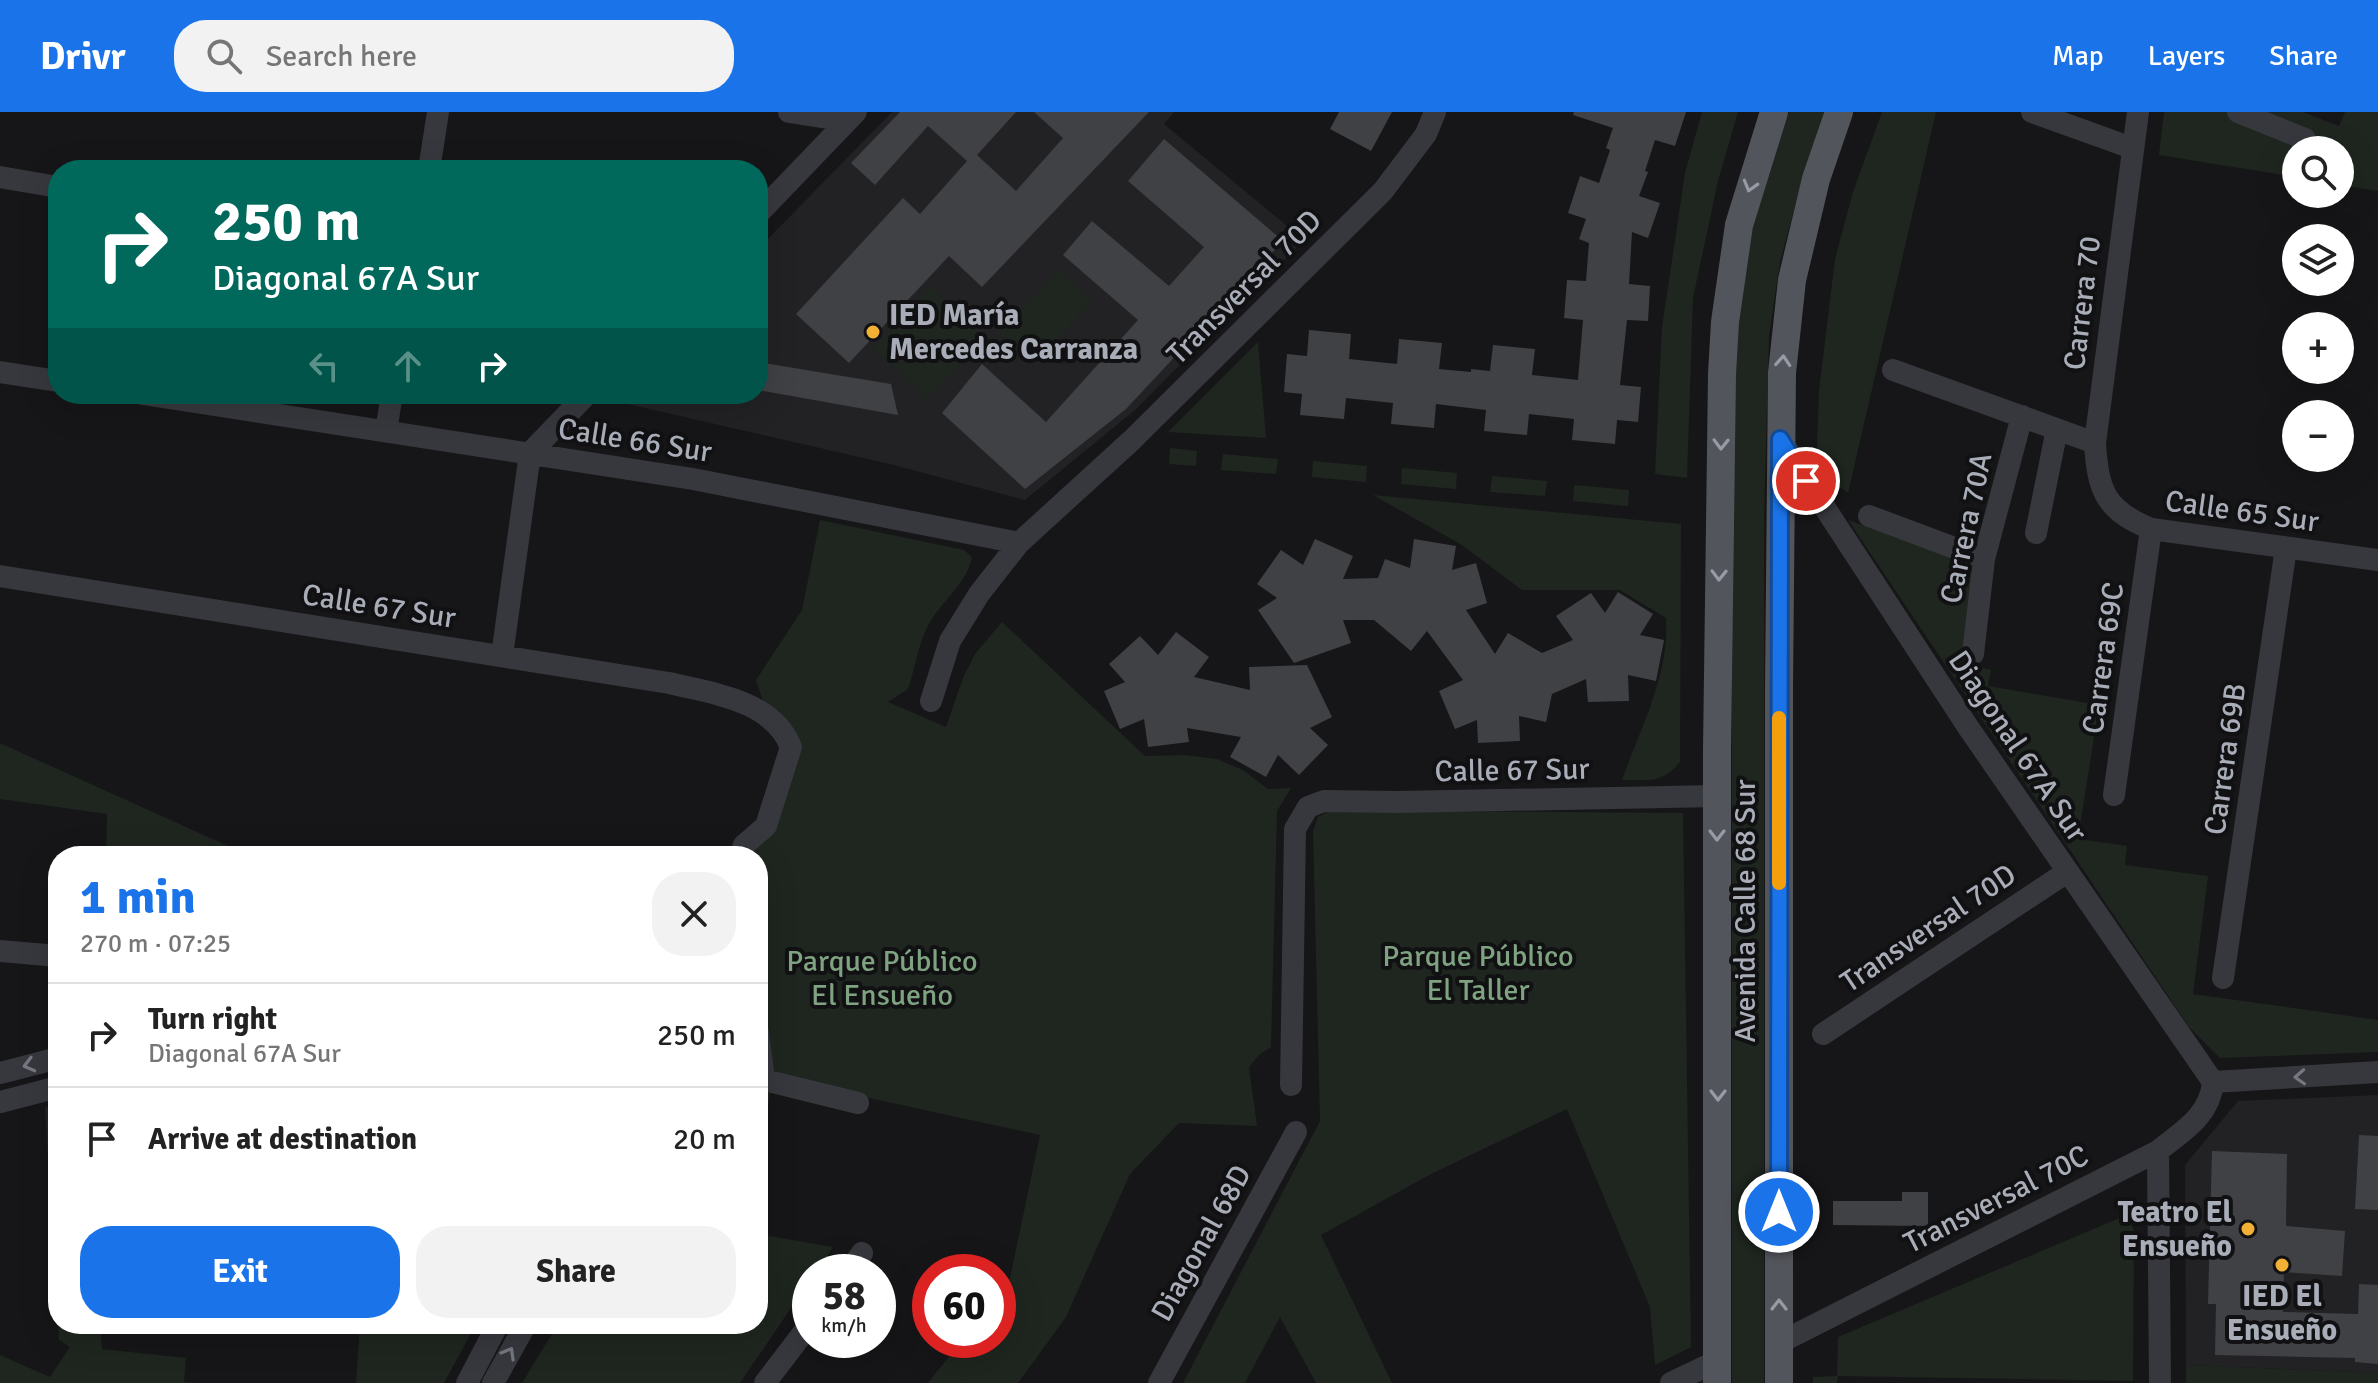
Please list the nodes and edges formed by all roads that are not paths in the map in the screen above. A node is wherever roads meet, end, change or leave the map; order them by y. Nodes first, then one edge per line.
1 (438, 112) edge
2 (789, 112) edge
3 (1435, 112) edge
4 (1774, 112) edge
5 (1839, 112) edge
6 (2032, 112) edge
7 (2138, 112) edge
8 (2238, 112) edge
9 (851, 117) edge
10 (2298, 136) edge
11 (2132, 148) junction
12 (431, 160) edge
13 (0, 177) edge
14 (48, 185) edge
15 (768, 204) edge
16 (1893, 370) dead end
17 (0, 372) edge
18 (48, 379) edge
19 (209, 404) edge
20 (390, 404) edge
21 (577, 404) edge
22 (2017, 415) junction
23 (2057, 429) junction
24 (386, 431) junction
25 (1780, 439) junction
26 (2095, 443) junction
27 (530, 453) junction
28 (2107, 500) joint
29 (1869, 516) dead end
30 (2151, 529) junction
31 (2036, 533) dead end
32 (1019, 543) junction
33 (2286, 548) junction
34 (1984, 559) junction
35 (2378, 560) edge
36 (0, 576) edge
37 (1973, 654) dead end
38 (502, 656) junction
39 (931, 701) dead end
40 (2114, 795) dead end
41 (1717, 796) junction
42 (744, 846) edge
43 (2067, 872) junction
44 (0, 951) edge
45 (48, 955) edge
46 (2223, 978) dead end
47 (1823, 1034) dead end
48 (48, 1061) edge
49 (2378, 1072) edge
50 (0, 1073) edge
51 (768, 1081) edge
52 (2213, 1082) junction
53 (1291, 1085) dead end
54 (48, 1090) edge
55 (0, 1102) edge
56 (858, 1103) dead end
57 (1296, 1132) dead end
58 (2158, 1151) junction
59 (493, 1334) edge
60 (520, 1334) edge
61 (1779, 1343) junction
62 (792, 1348) edge
63 (1717, 1372) edge
64 (467, 1383) edge
65 (493, 1383) edge
66 (765, 1383) edge
67 (1159, 1383) edge
68 (1671, 1383) edge
69 (1779, 1383) edge
70 (2160, 1383) edge

1 - 12 street
2 - 9 street
3 - 32 street, Transversal 70D
4 -> 41 main road, Avenida Calle 68 Sur
25 -> 5 main road, Avenida Calle 68 Sur
6 - 11 street
7 - 11 street, Carrera 70
8 - 10 street
9 - 15 street
11 - 26 street, Carrera 70
13 - 14 street
16 - 22 street
17 - 18 street
19 - 24 street, Calle 66 Sur
20 - 24 street
21 - 27 street
22 - 23 street
22 - 34 street, Carrera 70A
23 - 26 street
23 - 31 street
24 - 27 street, Calle 66 Sur
25 - 43 street, Diagonal 67A Sur
61 -> 25 main road, Avenida Calle 68 Sur
26 - 28 street, Carrera 70
27 - 32 street, Calle 66 Sur
27 - 38 street
28 - 30 street, Calle 65 Sur
29 - 34 street
30 - 33 street, Calle 65 Sur
30 - 40 street, Carrera 69C
32 - 39 street, Transversal 70D
33 - 35 street, Calle 65 Sur
33 - 46 street, Carrera 69B
34 - 37 street, Carrera 70A
36 - 38 street, Calle 67 Sur
38 - 42 street, Calle 67 Sur
41 - 53 street, Calle 67 Sur
41 -> 63 main road, Avenida Calle 68 Sur
43 - 47 street, Transversal 70D
43 - 52 street, Diagonal 67A Sur
44 - 45 street
48 -> 50 street
49 -> 52 street
51 - 56 street
52 - 58 street, Transversal 70C
54 - 55 street
57 - 67 street, Diagonal 68D
58 - 61 street, Transversal 70C
58 - 70 street
59 - 64 street
65 -> 60 street
61 - 69 main road, Avenida Calle 68 Sur
62 - 66 street
63 - 68 street

